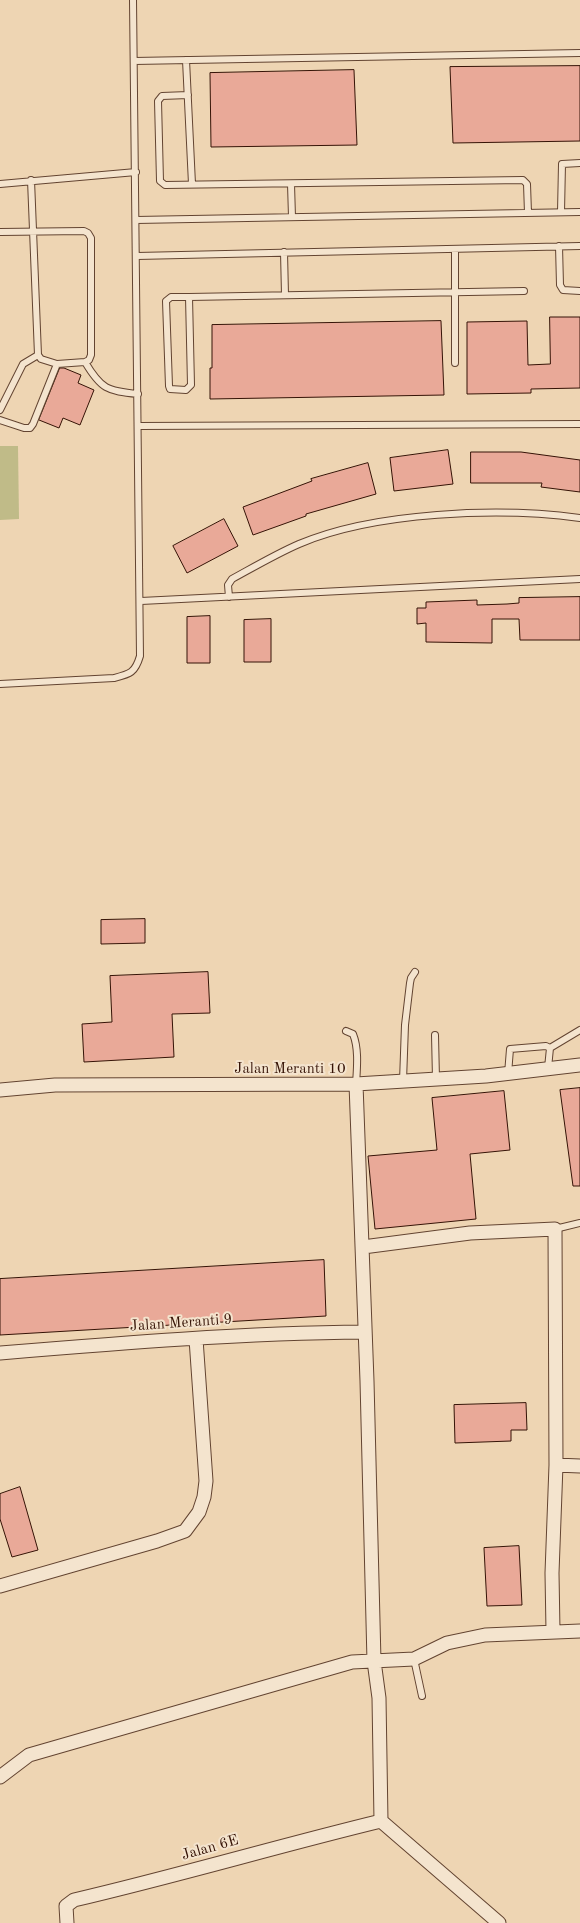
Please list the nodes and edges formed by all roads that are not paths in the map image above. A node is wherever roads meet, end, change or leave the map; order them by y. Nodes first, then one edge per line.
1 (132, 0) edge
2 (580, 53) edge
3 (186, 60) junction
4 (134, 61) junction
5 (188, 95) junction
6 (580, 163) edge
7 (136, 172) junction
8 (31, 180) junction
9 (0, 184) edge
10 (192, 184) junction
11 (291, 184) junction
12 (561, 212) junction
13 (580, 212) edge
14 (528, 213) junction
15 (292, 217) junction
16 (136, 220) junction
17 (34, 231) junction
18 (0, 232) edge
19 (559, 246) junction
20 (580, 246) edge
21 (455, 249) junction
22 (284, 252) junction
23 (137, 256) junction
24 (524, 291) dead end
25 (580, 291) edge
26 (456, 292) junction
27 (285, 295) junction
28 (189, 297) junction
29 (38, 355) junction
30 (84, 362) junction
31 (455, 363) dead end
32 (57, 364) junction
33 (138, 394) junction
34 (0, 410) edge
35 (0, 420) edge
36 (580, 424) edge
37 (139, 426) junction
38 (580, 518) edge
39 (580, 579) edge
40 (229, 597) junction
41 (141, 601) junction
42 (0, 684) edge
43 (415, 972) dead end
44 (580, 1030) edge
45 (346, 1031) dead end
46 (435, 1035) dead end
47 (550, 1048) junction
48 (580, 1065) edge
49 (548, 1068) junction
50 (508, 1074) junction
51 (436, 1079) junction
52 (403, 1081) junction
53 (356, 1084) junction
54 (0, 1090) edge
55 (580, 1223) edge
56 (556, 1229) junction
57 (363, 1247) junction
58 (365, 1332) junction
59 (196, 1339) junction
60 (0, 1353) edge
61 (556, 1465) junction
62 (580, 1466) edge
63 (0, 1586) edge
64 (553, 1631) junction
65 (580, 1631) edge
66 (414, 1659) junction
67 (374, 1661) junction
68 (422, 1696) dead end
69 (0, 1778) edge
70 (381, 1821) junction
71 (67, 1923) edge
72 (499, 1923) edge

1 - 4 lane
2 - 3 lane
3 - 4 lane
3 - 5 lane
4 - 7 lane
5 - 10 lane
5 - 10 lane
6 - 12 lane
7 - 8 lane
7 - 16 lane
8 - 9 lane
8 - 17 lane
10 - 11 lane
11 - 14 lane
11 - 15 lane
12 - 13 lane
12 - 14 lane
14 - 15 lane
15 - 16 lane
16 - 23 lane
17 - 18 lane
17 - 29 lane
17 - 30 lane
19 - 20 lane
19 - 21 lane
19 - 25 lane
21 - 22 lane
21 - 26 lane
22 - 23 lane
22 - 27 lane
23 - 33 lane
24 - 26 lane
26 - 27 lane
26 - 31 lane
27 - 28 lane
28 - 28 lane
29 - 32 lane
29 - 34 lane
30 - 32 lane
30 - 33 lane
32 - 35 lane
33 - 37 lane
36 - 37 lane
37 - 41 lane
38 - 40 lane
39 - 40 lane
40 - 41 lane
41 - 42 lane
43 - 52 lane
44 - 47 lane
45 - 53 lane
46 - 51 lane
47 - 49 lane
47 - 50 lane
48 - 49 street, Jalan Meranti 10
49 - 50 street, Jalan Meranti 10
50 - 51 street, Jalan Meranti 10
51 - 52 street, Jalan Meranti 10
52 - 53 street, Jalan Meranti 10
53 - 54 street, Jalan Meranti 10
53 - 57 street
55 - 56 lane
56 - 57 street
56 - 61 street
57 - 58 street
58 - 59 street, Jalan Meranti 9
58 - 67 street
59 - 60 street, Jalan Meranti 9
59 - 63 street
61 - 62 street
61 - 64 street
64 - 65 street
64 - 66 street
66 - 67 street
66 - 68 lane
67 - 69 street
67 - 70 street
70 - 71 street, Jalan 6E
70 - 72 street

